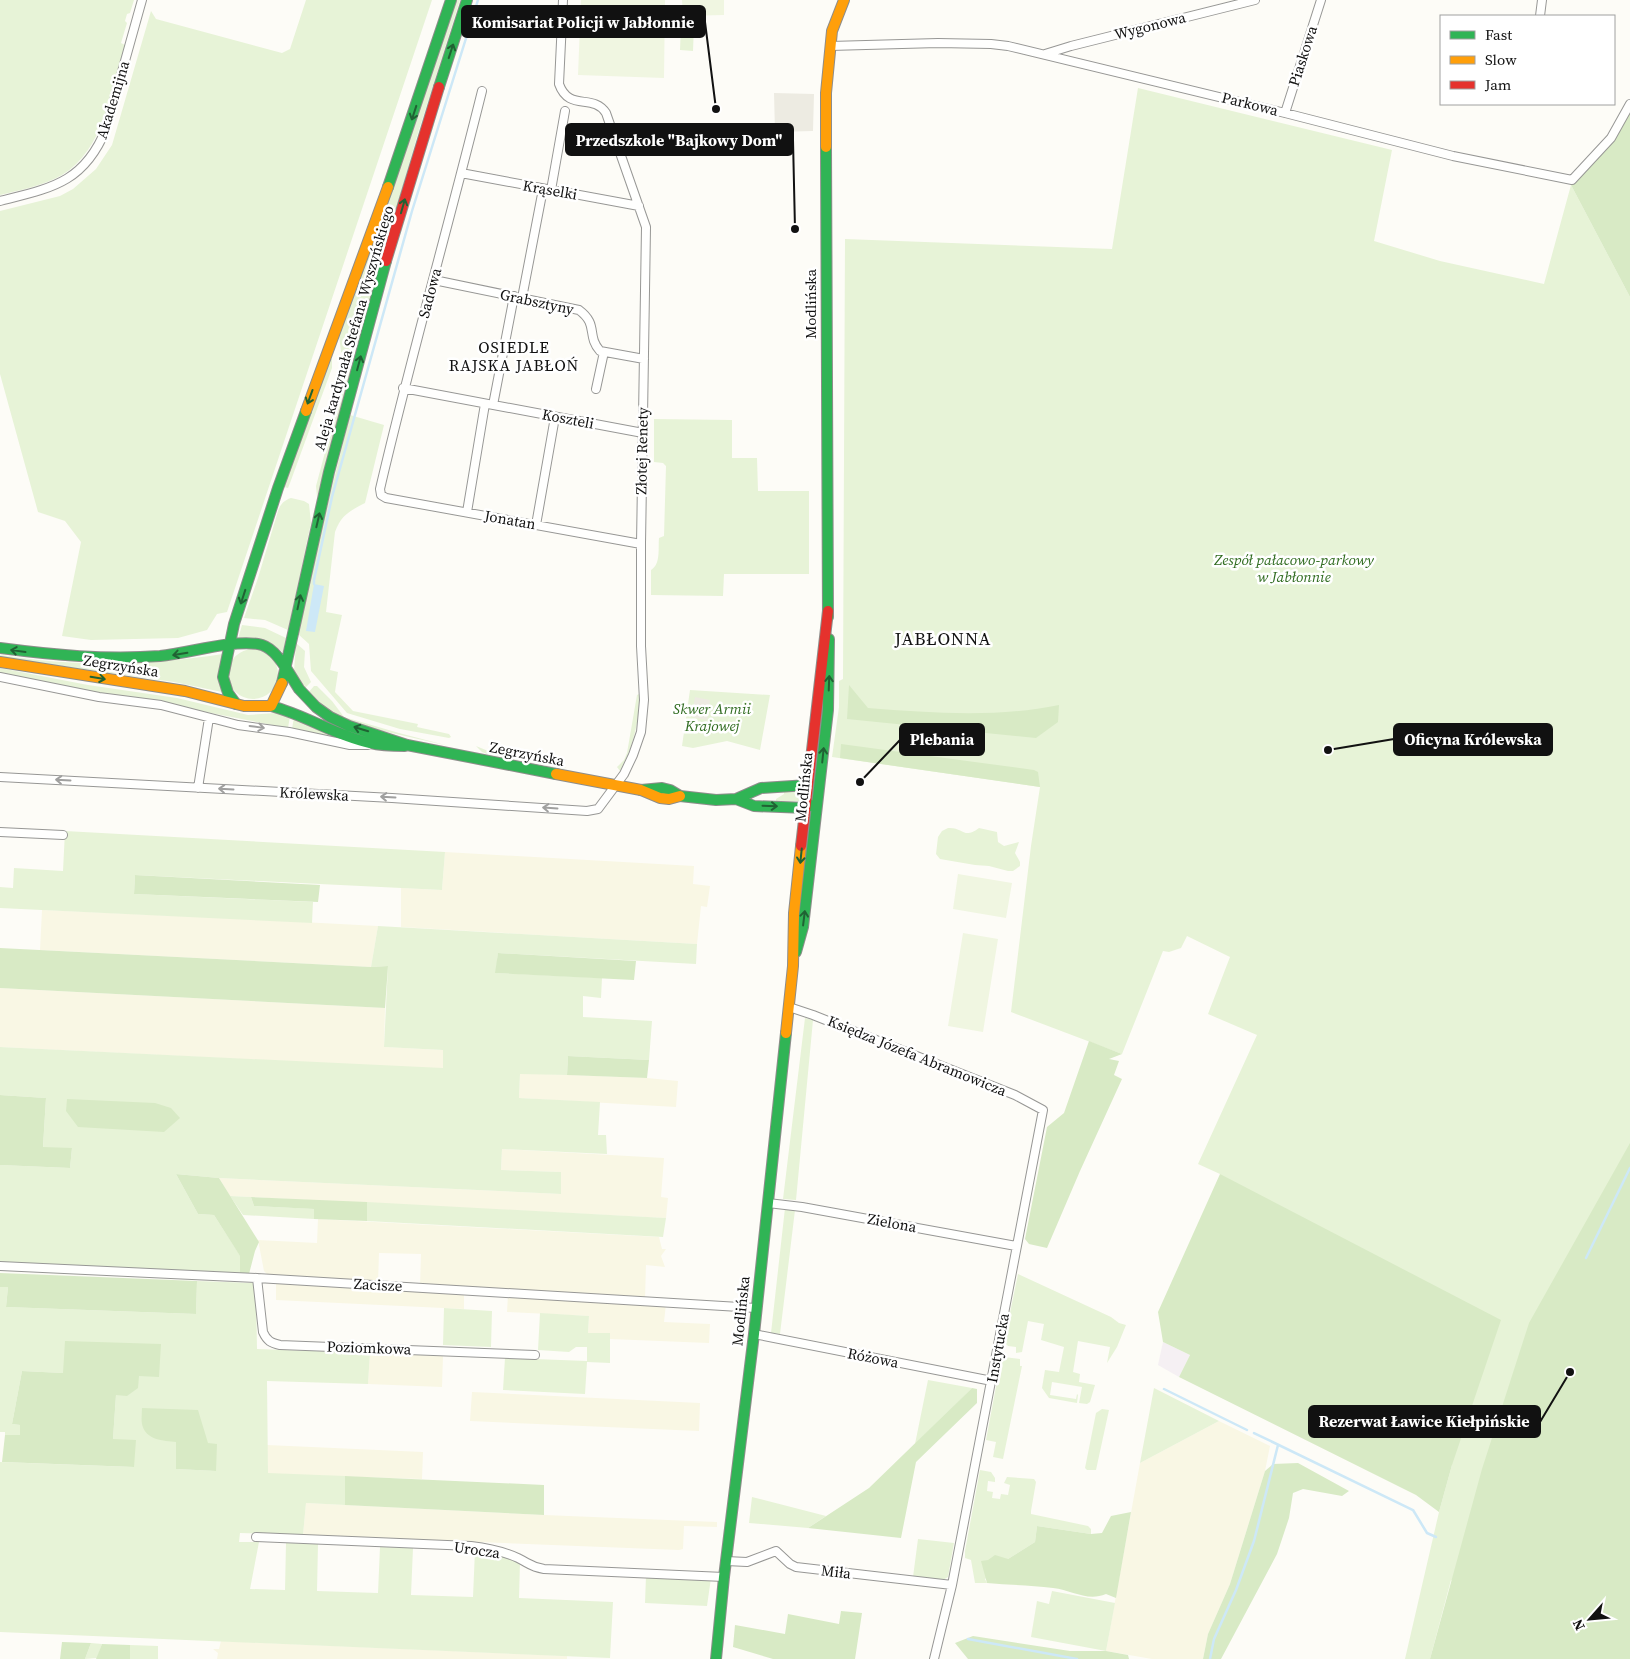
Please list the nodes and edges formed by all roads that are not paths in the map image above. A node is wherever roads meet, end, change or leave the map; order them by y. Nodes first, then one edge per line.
1 (142, 0) edge
2 (450, 0) edge
3 (467, 0) edge
4 (563, 0) edge
5 (844, 0) edge
6 (1255, 0) edge
7 (1321, 0) edge
8 (1542, 0) edge
9 (1540, 15) edge
10 (830, 46) junction
11 (1045, 54) junction
12 (482, 91) dead end
13 (1630, 104) edge
14 (565, 110) dead end
15 (1285, 112) junction
16 (461, 173) junction
17 (547, 189) junction
18 (0, 201) edge
19 (639, 206) junction
20 (434, 280) junction
21 (518, 297) junction
22 (604, 352) junction
23 (644, 359) junction
24 (403, 388) junction
25 (596, 389) dead end
26 (489, 404) junction
27 (555, 417) junction
28 (643, 433) junction
29 (381, 495) joint
30 (467, 512) junction
31 (536, 525) junction
32 (641, 544) junction
33 (828, 611) junction
34 (228, 647) junction
35 (0, 648) edge
36 (0, 662) edge
37 (286, 668) junction
38 (0, 677) edge
39 (236, 704) junction
40 (271, 706) junction
41 (210, 718) junction
42 (375, 745) junction
43 (407, 746) junction
44 (0, 777) edge
45 (616, 786) junction
46 (808, 786) junction
47 (198, 788) junction
48 (736, 799) junction
49 (818, 800) junction
50 (806, 808) junction
51 (0, 832) edge
52 (63, 835) dead end
53 (793, 966) junction
54 (789, 1007) junction
55 (1043, 1110) joint
56 (768, 1203) junction
57 (1016, 1246) junction
58 (0, 1266) edge
59 (257, 1278) junction
60 (756, 1308) junction
61 (754, 1334) junction
62 (535, 1355) dead end
63 (992, 1381) junction
64 (256, 1538) dead end
65 (726, 1561) junction
66 (724, 1577) junction
67 (952, 1585) junction
68 (716, 1659) edge
69 (934, 1659) edge

1 - 18 street, Akademijna
2 -> 34 main road, Aleja kardynała Stefana Wyszyńskiego
37 -> 3 main road, Aleja kardynała Stefana Wyszyńskiego
4 - 19 street, Złotej Renety
5 - 10 main road, Modlińska
6 - 11 street, Wygonowa
7 - 15 street, Piaskowa
8 - 9 street
10 - 11 street, Parkowa
10 - 33 main road, Modlińska
11 - 15 street, Parkowa
12 - 16 street, Sadowa
13 - 15 street, Parkowa
14 - 17 street
16 - 17 street, Krąselki
16 - 20 street, Sadowa
17 - 19 street, Krąselki
17 - 21 street
19 - 23 street, Złotej Renety
20 - 21 street, Grabsztyny
20 - 24 street, Sadowa
21 - 22 street, Grabsztyny
21 - 26 street
22 - 23 street
22 - 25 street
23 - 28 street, Złotej Renety
24 - 26 street, Koszteli
24 - 29 street, Sadowa
26 - 27 street, Koszteli
26 - 30 street
27 - 28 street, Koszteli
27 - 31 street
28 - 32 street, Złotej Renety
29 - 30 street, Jonatan
30 - 31 street, Jonatan
31 - 32 street, Jonatan
32 - 45 street, Złotej Renety
33 - 46 main road, Modlińska
49 -> 33 main road, Modlińska
34 -> 35 main road, Zegrzyńska
34 - 37 main road
34 - 39 main road
36 -> 39 main road, Zegrzyńska
37 - 40 main road
43 -> 37 main road, Zegrzyńska
38 - 41 street
39 - 40 main road
40 - 42 main road, Zegrzyńska
41 -> 42 street
41 - 47 street
42 - 43 main road, Zegrzyńska
43 - 45 main road, Zegrzyńska
47 -> 44 street, Królewska
45 -> 47 street, Królewska
45 - 48 main road, Zegrzyńska
46 - 48 main road, Zegrzyńska
46 - 49 main road
46 - 50 main road, Modlińska
48 -> 50 main road, Zegrzyńska
49 - 50 main road
53 -> 49 main road, Modlińska
50 -> 53 main road, Modlińska
51 - 52 street
53 - 54 main road, Modlińska
54 - 55 street, Księdza Józefa Abramowicza
54 - 56 main road, Modlińska
55 - 57 street, Instytucka
56 - 57 street, Zielona
56 - 60 main road, Modlińska
57 - 63 street, Instytucka
58 - 59 street, Zacisze
59 - 60 street, Zacisze
59 - 62 street, Poziomkowa
60 - 61 main road, Modlińska
61 - 63 street, Różowa
61 - 65 main road, Modlińska
63 - 67 street, Instytucka
64 - 66 street, Urocza
65 - 66 main road, Modlińska
65 - 67 street, Miła
66 - 68 main road, Modlińska
67 - 69 street, Instytucka

